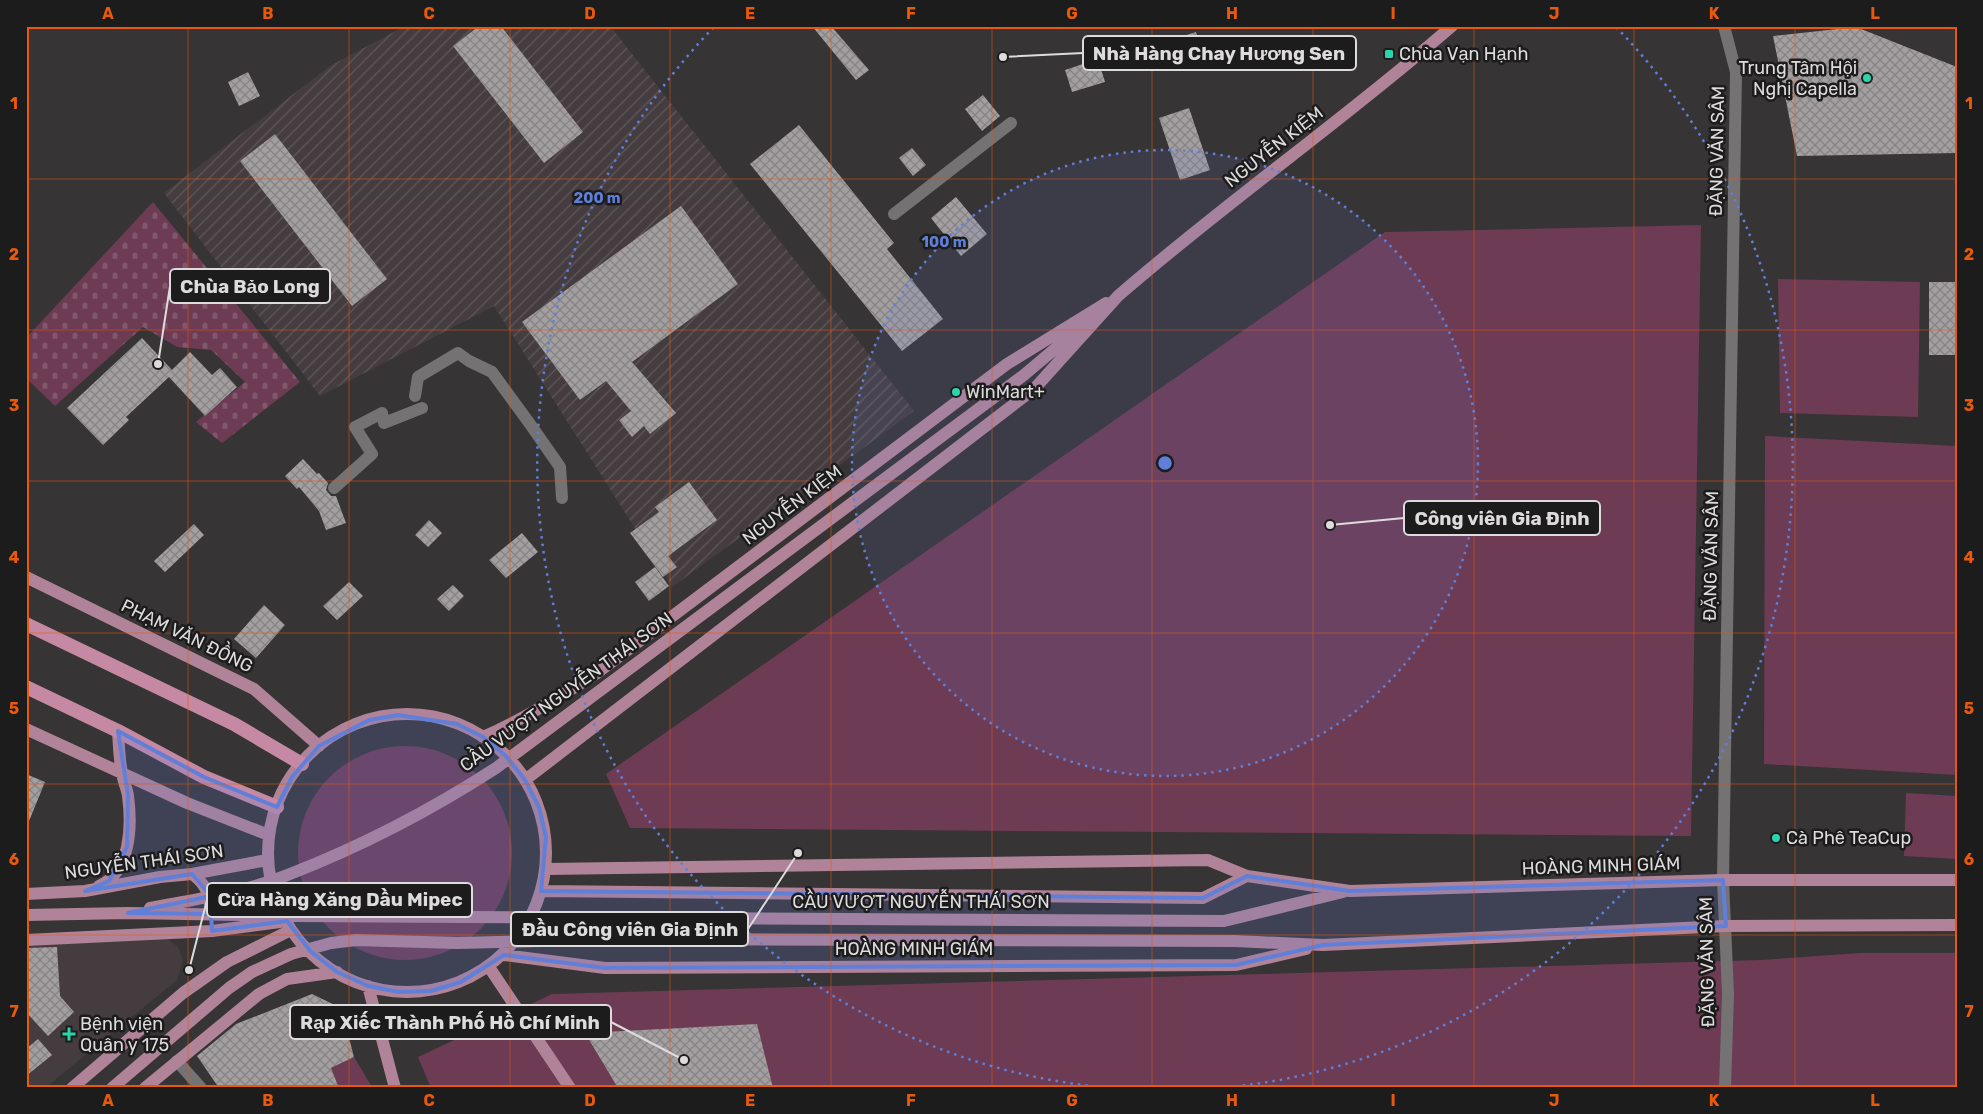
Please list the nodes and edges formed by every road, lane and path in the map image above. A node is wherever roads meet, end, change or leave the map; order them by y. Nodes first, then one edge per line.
1 (1452, 26) edge
2 (1724, 26) edge
3 (1011, 122) dead end
4 (894, 214) dead end
5 (1118, 296) junction
6 (416, 396) dead end
7 (422, 408) dead end
8 (334, 488) dead end
9 (562, 498) dead end
10 (26, 577) edge
11 (26, 624) edge
12 (26, 687) edge
13 (26, 729) edge
14 (118, 731) junction
15 (484, 737) junction
16 (319, 746) junction
17 (302, 764) junction
18 (122, 773) junction
19 (525, 780) junction
20 (277, 806) junction
21 (266, 834) junction
22 (267, 860) junction
23 (546, 870) junction
24 (192, 874) junction
25 (1247, 876) junction
26 (1722, 880) junction
27 (1957, 880) edge
28 (85, 891) junction
29 (541, 891) junction
30 (1350, 891) junction
31 (26, 894) edge
32 (128, 913) junction
33 (26, 915) edge
34 (1957, 925) edge
35 (289, 926) junction
36 (1726, 926) junction
37 (212, 931) junction
38 (26, 940) edge
39 (1323, 945) junction
40 (504, 955) junction
41 (488, 967) junction
42 (337, 972) junction
43 (368, 986) junction
44 (177, 1061) junction
45 (392, 1087) edge
46 (72, 1088) edge
47 (112, 1088) edge
48 (145, 1088) edge
49 (201, 1088) edge
50 (570, 1088) edge
51 (1725, 1088) edge

1 - 5 main road, NGUYỄN KIỆM
2 - 26 street, ĐẶNG VĂN SÂM
3 - 4 street
5 - 15 main road, NGUYỄN KIỆM
5 - 19 main road, NGUYỄN KIỆM
5 - 32 main road, CẦU VƯỢT NGUYỄN THÁI SƠN
6 - 9 street
7 - 8 street
10 - 16 main road, PHẠM VĂN ĐỒNG
11 - 17 highway
12 - 14 highway
13 - 18 main road
14 - 18 main road
14 - 20 highway
15 - 16 main road
15 - 19 main road
16 - 17 main road
17 - 20 main road
18 - 21 main road
18 - 28 main road
19 - 23 main road
20 - 21 main road
21 - 22 main road
22 - 24 main road, NGUYỄN THÁI SƠN
22 - 35 main road
23 - 25 main road, HOÀNG MINH GIÁM
23 - 29 main road
24 - 28 main road, NGUYỄN THÁI SƠN
24 - 37 main road
25 - 29 main road
25 - 30 main road, HOÀNG MINH GIÁM
26 - 27 main road, HOÀNG MINH GIÁM
26 - 30 main road, HOÀNG MINH GIÁM
26 - 36 street, ĐẶNG VĂN SÂM
28 - 31 main road, NGUYỄN THÁI SƠN
29 - 40 main road
30 - 32 main road, CẦU VƯỢT NGUYỄN THÁI SƠN
32 - 33 main road, CẦU VƯỢT NGUYỄN THÁI SƠN
34 - 36 main road, HOÀNG MINH GIÁM
35 - 37 main road
35 - 42 main road
35 - 46 main road
36 - 39 main road, HOÀNG MINH GIÁM
36 - 51 street, ĐẶNG VĂN SÂM
37 - 38 main road
39 - 40 main road, HOÀNG MINH GIÁM
39 - 47 main road, HOÀNG MINH GIÁM
40 - 41 main road
41 - 43 main road
41 - 50 main road
42 - 43 main road
42 - 44 main road
43 - 45 main road
44 - 48 main road
44 - 49 street

